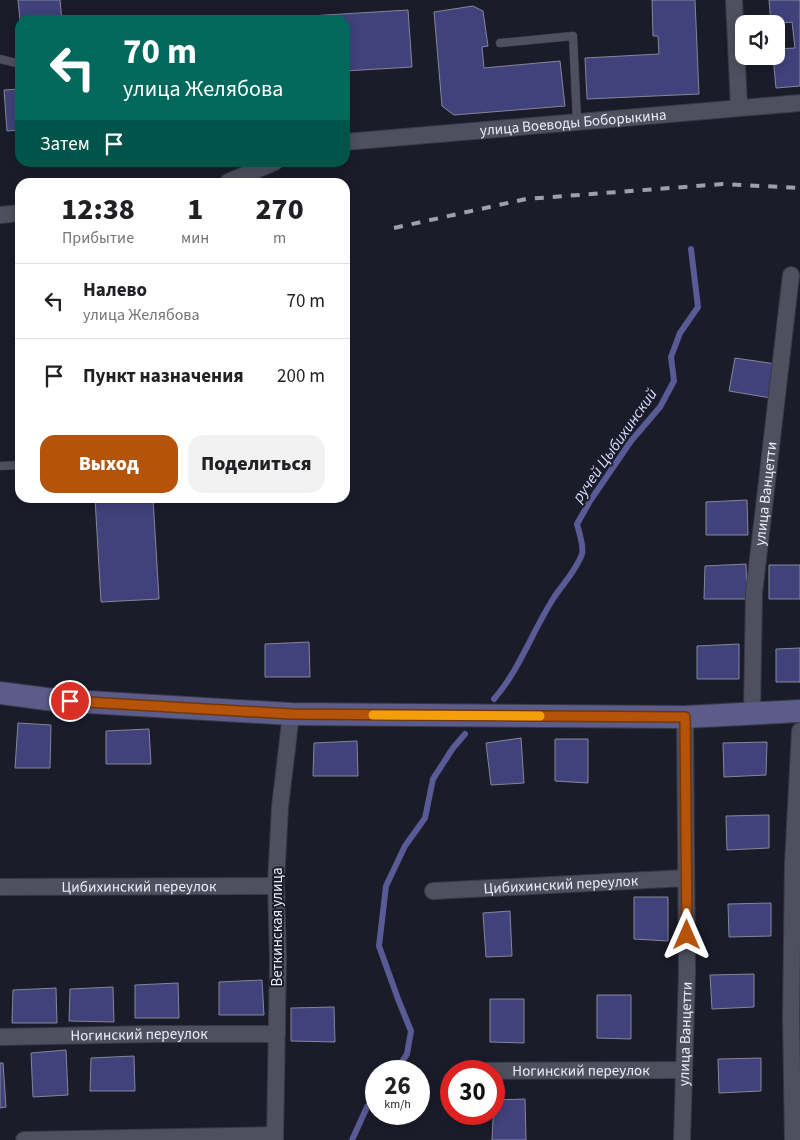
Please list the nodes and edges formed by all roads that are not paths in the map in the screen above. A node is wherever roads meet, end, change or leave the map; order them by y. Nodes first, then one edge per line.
1 (734, 0) edge
2 (500, 43) dead end
3 (0, 59) edge
4 (15, 63) edge
5 (800, 103) edge
6 (739, 107) junction
7 (577, 121) junction
8 (350, 142) edge
9 (263, 167) edge
10 (237, 178) edge
11 (15, 214) edge
12 (0, 215) edge
13 (791, 275) dead end
14 (15, 464) edge
15 (0, 466) edge
16 (0, 693) edge
17 (800, 711) edge
18 (752, 712) junction
19 (291, 714) junction
20 (685, 717) junction
21 (800, 730) edge
22 (686, 878) junction
23 (276, 886) junction
24 (0, 887) edge
25 (433, 891) dead end
26 (277, 1034) junction
27 (0, 1037) edge
28 (684, 1070) junction
29 (505, 1071) edge
30 (275, 1138) edge
31 (24, 1140) edge
32 (682, 1140) edge
33 (793, 1140) edge

1 - 6 street
2 - 7 lane
3 - 4 lane
5 - 6 street, улица Воеводы Боборыкина
6 - 7 street, улица Воеводы Боборыкина
7 - 8 street, улица Воеводы Боборыкина
9 - 10 street
11 - 12 street
13 - 18 street, улица Ванцетти
14 - 15 lane
16 - 19 main road
17 - 18 main road
18 - 20 main road
19 - 20 main road
19 - 23 street, Веткинская улица
20 - 22 street, улица Ванцетти
21 - 33 street
22 - 25 street, Цибихинский переулок
22 - 28 street, улица Ванцетти
23 - 24 street, Цибихинский переулок
23 - 26 street, Веткинская улица
26 - 27 street, Ногинский переулок
26 - 30 street, Веткинская улица
28 - 29 street, Ногинский переулок
28 - 32 street, улица Ванцетти
30 - 31 street

